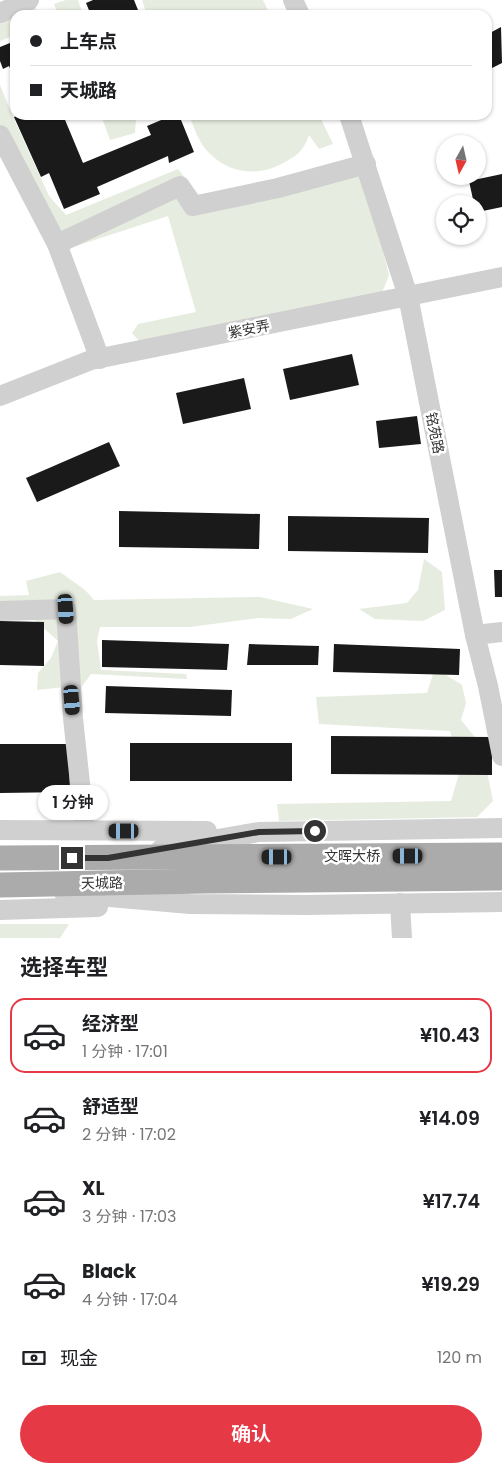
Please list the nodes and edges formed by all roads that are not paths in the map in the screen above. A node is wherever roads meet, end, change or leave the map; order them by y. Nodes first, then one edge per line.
1 (29, 0) edge
2 (0, 13) edge
3 (351, 120) edge
4 (0, 135) edge
5 (366, 164) junction
6 (57, 244) junction
7 (502, 277) edge
8 (408, 296) junction
9 (100, 358) junction
10 (0, 396) edge
11 (0, 611) edge
12 (502, 632) edge
13 (475, 635) junction
14 (502, 752) edge
15 (502, 828) edge
16 (0, 830) edge
17 (85, 830) junction
18 (259, 832) junction
19 (502, 855) edge
20 (0, 858) edge
21 (108, 858) junction
22 (203, 869) junction
23 (502, 878) edge
24 (0, 887) edge
25 (502, 902) edge
26 (400, 903) junction
27 (190, 904) junction
28 (0, 910) edge
29 (402, 938) edge

1 - 2 street
3 - 5 street, 铭苑路
4 - 6 street
5 - 6 street
5 - 8 street, 铭苑路
6 - 9 street
7 - 8 street, 紫安弄
8 - 9 street, 紫安弄
8 - 13 street, 铭苑路
9 - 10 street, 紫安弄
11 - 17 street
12 - 13 street
13 - 14 street, 铭苑路
15 - 18 street
16 - 17 street
17 - 18 street
18 - 21 street
19 - 22 main road, 文晖大桥
20 - 21 main road, 天城路
21 - 22 main road, 天城路
22 - 23 main road, 文晖大桥
22 - 24 main road, 天城路
24 - 27 street
25 - 26 street
26 - 27 street
26 - 29 street
27 - 28 street

